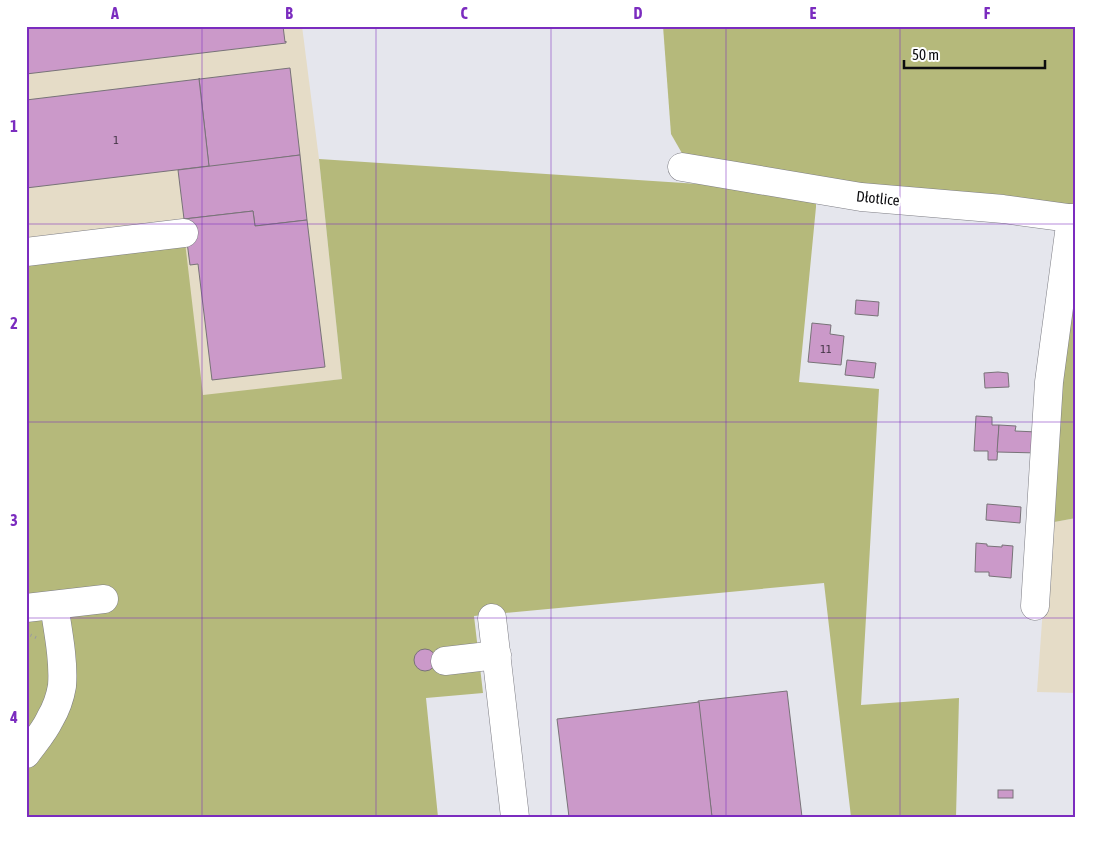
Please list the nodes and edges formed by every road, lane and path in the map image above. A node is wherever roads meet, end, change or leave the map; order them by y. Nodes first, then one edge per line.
1 (682, 167) dead end
2 (1073, 219) edge
3 (184, 233) dead end
4 (26, 252) edge
5 (104, 599) dead end
6 (54, 606) junction
7 (1035, 606) dead end
8 (26, 608) edge
9 (492, 618) dead end
10 (496, 655) junction
11 (445, 661) dead end
12 (26, 754) edge
13 (516, 817) edge

1 - 2 street, Dłotlice
2 - 7 street
3 - 4 street
5 - 6 street
6 - 8 street
6 - 12 street
9 - 10 street
10 - 11 street
10 - 13 street

